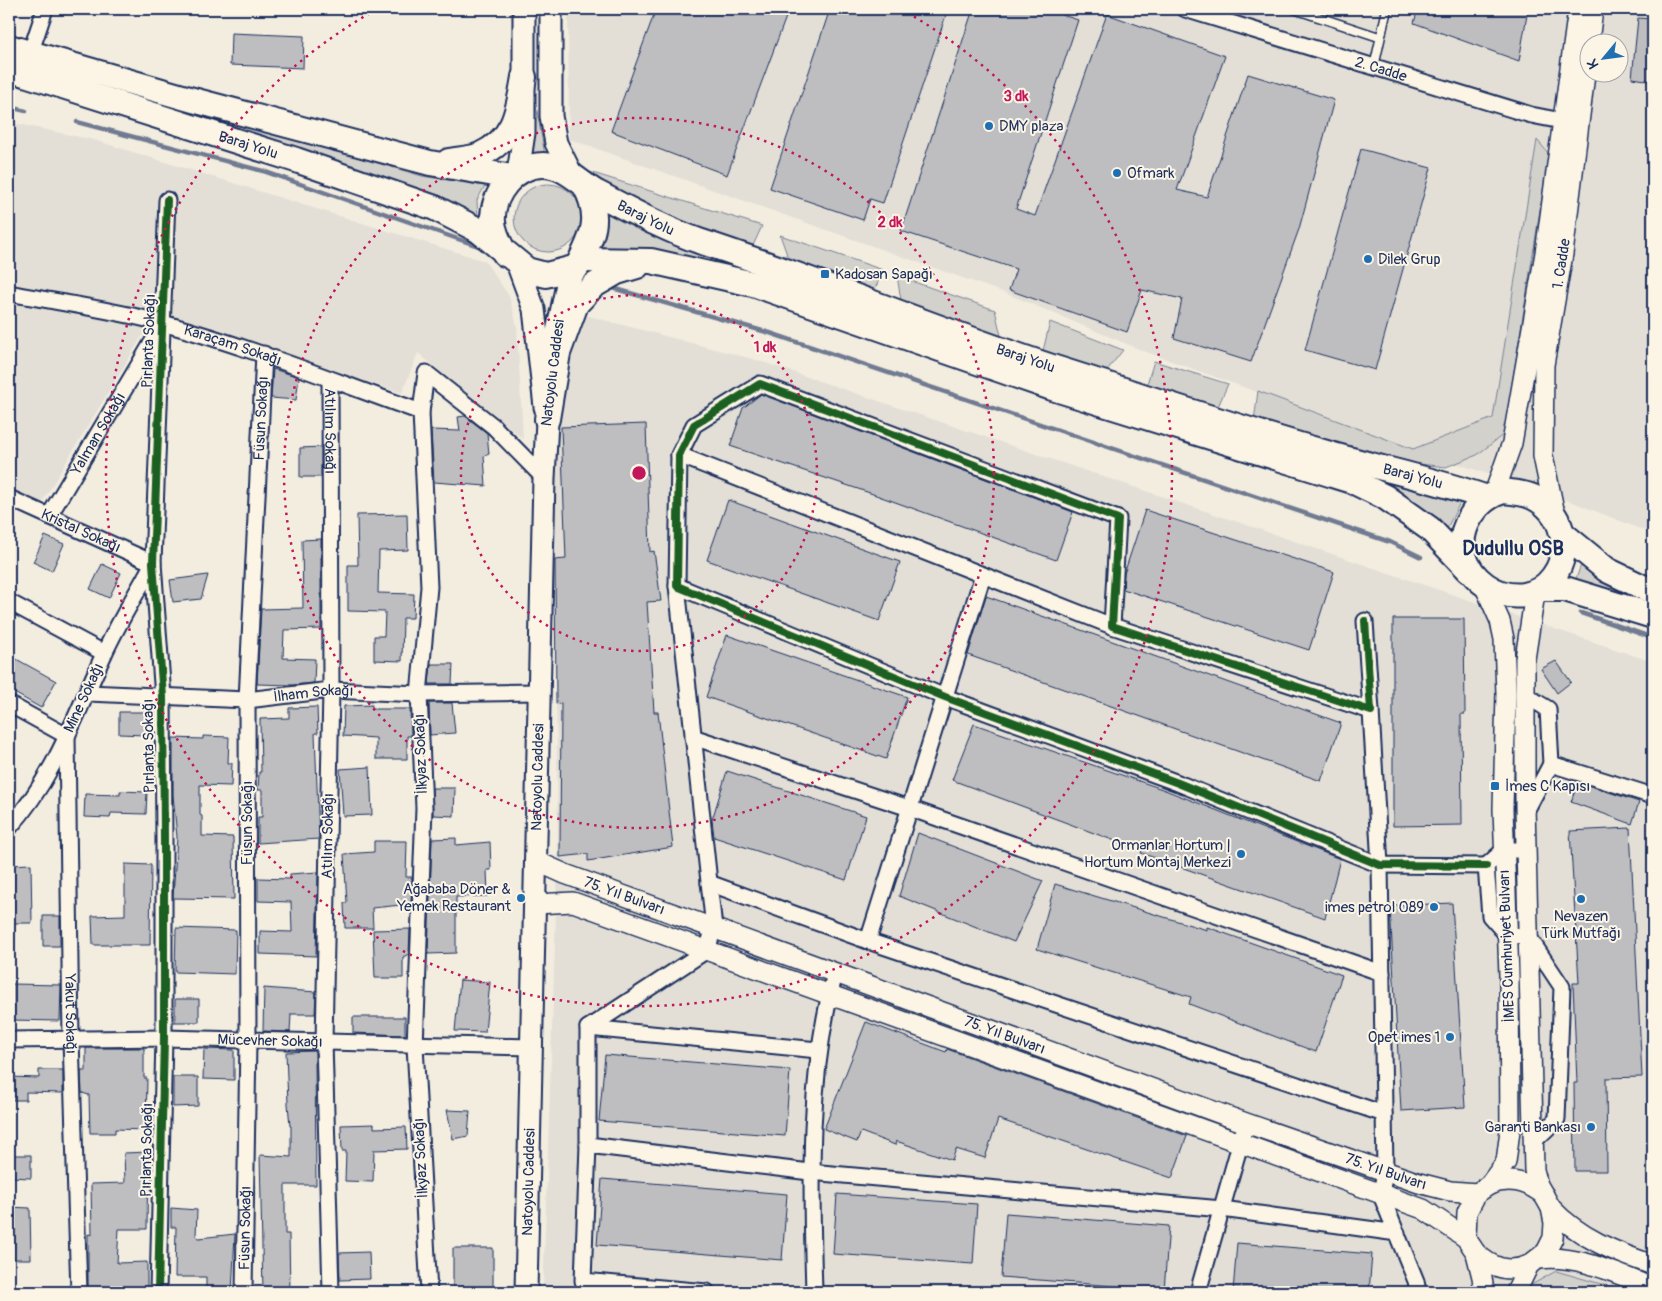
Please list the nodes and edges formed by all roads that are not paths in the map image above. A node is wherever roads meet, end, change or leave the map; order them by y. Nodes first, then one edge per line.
1 (45, 9) edge
2 (524, 9) edge
3 (551, 9) edge
4 (1185, 9) edge
5 (1294, 9) edge
6 (1387, 9) edge
7 (1578, 9) edge
8 (1593, 9) edge
9 (1379, 37) junction
10 (18, 61) edge
11 (1374, 67) junction
12 (524, 77) junction
13 (1570, 122) junction
14 (430, 163) junction
15 (515, 175) junction
16 (578, 180) junction
17 (167, 200) dead end
18 (511, 259) junction
19 (651, 261) junction
20 (579, 263) junction
21 (9, 292) edge
22 (163, 323) junction
23 (264, 354) junction
24 (330, 380) junction
25 (421, 412) junction
26 (547, 419) junction
27 (680, 455) junction
28 (544, 478) junction
29 (1491, 496) junction
30 (9, 498) edge
31 (49, 516) junction
32 (1560, 527) junction
33 (154, 563) junction
34 (983, 575) junction
35 (1476, 577) junction
36 (677, 586) junction
37 (1538, 591) junction
38 (1653, 592) edge
39 (9, 602) edge
40 (1653, 616) edge
41 (1365, 621) dead end
42 (1112, 626) junction
43 (104, 653) junction
44 (331, 690) junction
45 (539, 692) junction
46 (88, 694) junction
47 (419, 694) junction
48 (1506, 694) junction
49 (1525, 694) junction
50 (163, 697) junction
51 (946, 697) junction
52 (247, 700) junction
53 (9, 704) edge
54 (1371, 711) junction
55 (67, 736) junction
56 (693, 737) junction
57 (1550, 764) junction
58 (1653, 796) edge
59 (909, 808) junction
60 (1526, 812) junction
61 (9, 828) edge
62 (1504, 850) junction
63 (1527, 850) junction
64 (536, 861) junction
65 (1380, 865) junction
66 (1486, 866) junction
67 (709, 883) junction
68 (536, 904) junction
69 (714, 928) junction
70 (1506, 934) junction
71 (1528, 936) junction
72 (868, 941) junction
73 (706, 950) junction
74 (835, 973) junction
75 (1382, 973) junction
76 (829, 994) junction
77 (588, 1028) junction
78 (164, 1038) junction
79 (71, 1039) junction
80 (9, 1040) edge
81 (248, 1041) junction
82 (324, 1042) junction
83 (415, 1046) junction
84 (531, 1048) junction
85 (818, 1050) junction
86 (1384, 1114) junction
87 (1246, 1123) junction
88 (1533, 1142) junction
89 (1240, 1143) junction
90 (588, 1145) junction
91 (1385, 1170) junction
92 (810, 1172) junction
93 (1483, 1190) junction
94 (1381, 1195) junction
95 (1547, 1201) junction
96 (1222, 1209) junction
97 (1396, 1233) junction
98 (1471, 1246) junction
99 (1534, 1262) junction
100 (1653, 1265) edge
101 (1653, 1288) edge
102 (687, 1291) edge
103 (79, 1292) edge
104 (158, 1292) edge
105 (244, 1292) edge
106 (330, 1292) edge
107 (429, 1292) edge
108 (526, 1292) edge
109 (707, 1292) edge
110 (814, 1292) edge
111 (1198, 1292) edge
112 (1418, 1292) edge
113 (1484, 1292) edge
114 (1516, 1292) edge

1 - 10 street
2 - 12 main road
3 - 16 main road
4 - 11 street, 2. Cadde
5 - 9 lane
6 - 9 lane
7 - 13 street, 1. Cadde
8 - 13 street, 1. Cadde
9 - 11 lane
10 - 14 main road, Baraj Yolu
10 - 18 main road, Baraj Yolu
11 - 13 street, 2. Cadde
12 - 14 main road
12 - 15 main road
13 - 29 street, 1. Cadde
13 - 32 street, 1. Cadde
14 - 15 main road, Baraj Yolu
15 - 16 main road
15 - 18 main road
16 - 20 main road
16 - 29 main road, Baraj Yolu
17 - 22 street, Pırlanta Sokağı
18 - 20 main road
18 - 26 main road
19 - 20 main road, Baraj Yolu
19 - 26 main road
19 - 35 main road, Baraj Yolu
20 - 26 main road, Natoyolu Caddesi
21 - 22 street, Karaçam Sokağı
22 - 23 street, Karaçam Sokağı
22 - 31 street, Yalman Sokağı
22 - 33 street, Pırlanta Sokağı
23 - 24 street, Karaçam Sokağı
23 - 52 street, Füsun Sokağı
24 - 25 street, Karaçam Sokağı
24 - 44 street, Atılım Sokağı
25 - 28 street, İlkyaz Sokağı
25 - 47 street, İlkyaz Sokağı
26 - 28 main road, Natoyolu Caddesi
27 - 34 street
27 - 36 street
27 - 42 street
28 - 45 main road, Natoyolu Caddesi
29 - 32 main road
29 - 35 main road
30 - 31 street, Kristal Sokağı
31 - 33 street, Kristal Sokağı
32 - 37 main road
32 - 38 main road
33 - 43 street, Mine Sokağı
33 - 50 street, Pırlanta Sokağı
34 - 42 street
34 - 51 street
35 - 37 main road
35 - 48 street, İMES Cumhuriyet Bulvarı
36 - 51 street
36 - 56 street
37 - 40 main road
37 - 49 street, İMES Cumhuriyet Bulvarı
39 - 43 street
41 - 54 street
42 - 54 street
43 - 46 street, Mine Sokağı
44 - 47 street, İlham Sokağı
44 - 52 street, İlham Sokağı
44 - 82 street, Atılım Sokağı
45 - 47 street, İlham Sokağı
45 - 64 main road, Natoyolu Caddesi
46 - 50 street, İlham Sokağı
46 - 55 street, Mine Sokağı
47 - 83 street, İlkyaz Sokağı
48 - 49 street
48 - 62 street, İMES Cumhuriyet Bulvarı
49 - 57 street
49 - 60 street, İMES Cumhuriyet Bulvarı
50 - 52 street, İlham Sokağı
50 - 78 street, Pırlanta Sokağı
51 - 59 street
51 - 65 street
52 - 81 street, Füsun Sokağı
53 - 55 street
54 - 65 street
55 - 61 street, Mine Sokağı
55 - 79 street, Yakut Sokağı
56 - 59 street
56 - 67 street
57 - 58 street
57 - 60 street
59 - 72 street
59 - 75 street
60 - 63 street, İMES Cumhuriyet Bulvarı
62 - 63 street
62 - 66 street
62 - 70 street, İMES Cumhuriyet Bulvarı
63 - 71 street, İMES Cumhuriyet Bulvarı
64 - 68 main road, Natoyolu Caddesi
64 - 69 street, 75. Yıl Bulvarı
65 - 66 street
65 - 75 street
66 - 70 street
67 - 69 street
67 - 72 street
68 - 73 street, 75. Yıl Bulvarı
68 - 84 main road, Natoyolu Caddesi
69 - 73 street
69 - 74 street, 75. Yıl Bulvarı
70 - 71 street
70 - 93 street, İMES Cumhuriyet Bulvarı
71 - 88 street, İMES Cumhuriyet Bulvarı
71 - 88 street
72 - 86 street
73 - 76 street, 75. Yıl Bulvarı
73 - 77 street
74 - 76 street
74 - 87 street, 75. Yıl Bulvarı
75 - 86 street
76 - 85 street
76 - 89 street, 75. Yıl Bulvarı
77 - 85 street
77 - 90 street
78 - 79 street, Mücevher Sokağı
78 - 81 street, Mücevher Sokağı
78 - 104 street, Pırlanta Sokağı
79 - 80 street, Mücevher Sokağı
79 - 103 street, Yakut Sokağı
81 - 82 street, Mücevher Sokağı
81 - 105 street, Füsun Sokağı
82 - 83 street, Mücevher Sokağı
82 - 106 street, Atılım Sokağı
83 - 84 street, Mücevher Sokağı
83 - 107 street, İlkyaz Sokağı
84 - 108 main road, Natoyolu Caddesi
85 - 92 street
86 - 91 street
87 - 89 street
87 - 91 street, 75. Yıl Bulvarı
88 - 95 street, İMES Cumhuriyet Bulvarı
89 - 94 street, 75. Yıl Bulvarı
89 - 96 street
90 - 92 street
90 - 102 street
91 - 93 street, 75. Yıl Bulvarı
91 - 94 street
92 - 96 street
92 - 110 street
93 - 95 street
93 - 98 street, İMES Cumhuriyet Bulvarı
94 - 97 street
94 - 98 street, 75. Yıl Bulvarı
95 - 99 street, İMES Cumhuriyet Bulvarı
95 - 100 street
96 - 97 street
96 - 111 street
97 - 112 street
98 - 99 street
98 - 113 street, İMES Cumhuriyet Bulvarı
99 - 101 street
99 - 114 street, İMES Cumhuriyet Bulvarı
102 - 109 street

